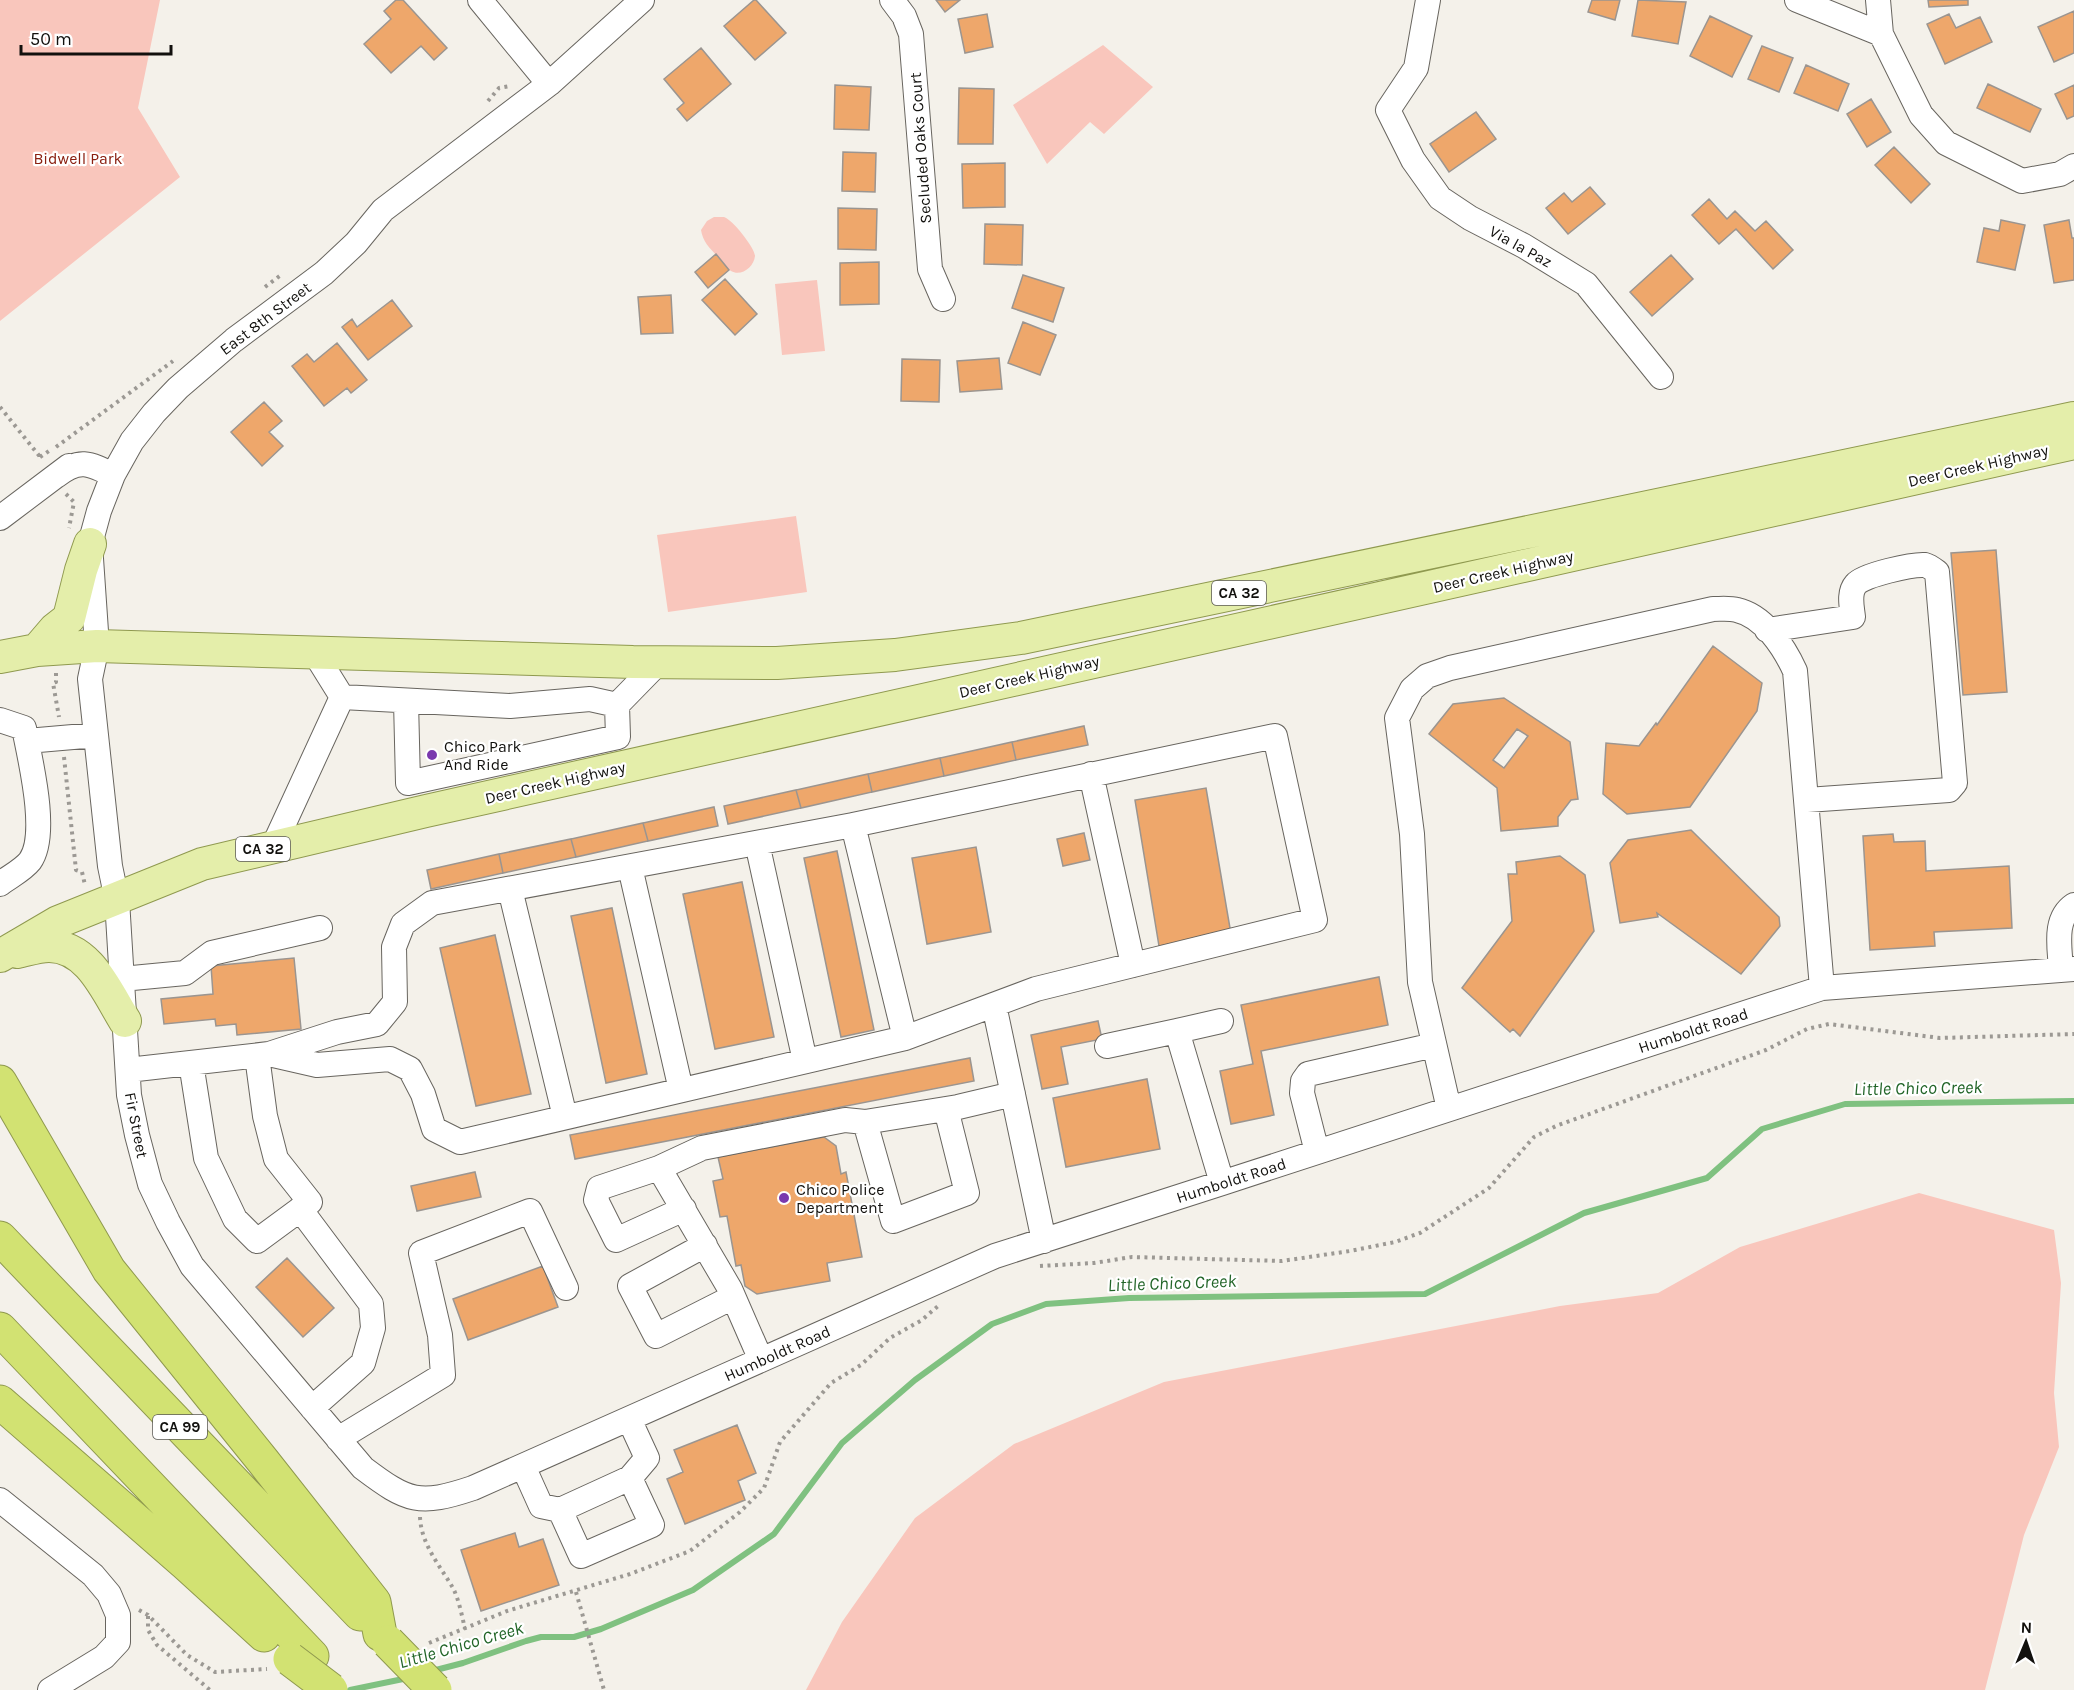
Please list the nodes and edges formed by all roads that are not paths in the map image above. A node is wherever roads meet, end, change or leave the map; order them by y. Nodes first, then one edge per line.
1 (480, 0) edge
2 (642, 0) edge
3 (892, 0) edge
4 (1428, 0) edge
5 (1797, 0) edge
6 (1878, 0) edge
7 (1881, 34) junction
8 (549, 84) junction
9 (2074, 166) edge
10 (943, 299) dead end
11 (1661, 377) dead end
12 (2074, 418) edge
13 (2074, 443) edge
14 (113, 475) junction
15 (0, 518) edge
16 (90, 544) junction
17 (1767, 630) junction
18 (97, 646) junction
19 (37, 650) junction
20 (314, 652) junction
21 (0, 657) edge
22 (659, 662) junction
23 (342, 697) junction
24 (406, 700) junction
25 (617, 705) junction
26 (0, 720) edge
27 (96, 735) junction
28 (27, 741) junction
29 (1091, 774) junction
30 (408, 783) junction
31 (1807, 800) junction
32 (426, 811) junction
33 (853, 825) junction
34 (757, 843) junction
35 (273, 847) junction
36 (630, 867) junction
37 (0, 884) edge
38 (510, 889) junction
39 (117, 900) junction
40 (2074, 905) edge
41 (320, 928) dead end
42 (0, 953) edge
43 (1133, 965) junction
44 (2067, 970) edge
45 (122, 979) junction
46 (1822, 988) junction
47 (994, 1005) junction
48 (125, 1021) junction
49 (1221, 1021) dead end
50 (1177, 1031) junction
51 (905, 1038) junction
52 (1434, 1045) junction
53 (1107, 1046) dead end
54 (263, 1055) junction
55 (805, 1061) junction
56 (190, 1063) junction
57 (128, 1070) junction
58 (0, 1083) edge
59 (681, 1090) junction
60 (1013, 1094) junction
61 (946, 1109) junction
62 (1449, 1109) junction
63 (565, 1117) junction
64 (865, 1122) junction
65 (1317, 1152) junction
66 (659, 1168) junction
67 (1222, 1183) junction
68 (300, 1209) junction
69 (684, 1209) junction
70 (0, 1238) edge
71 (1044, 1241) junction
72 (705, 1245) junction
73 (566, 1288) dead end
74 (733, 1297) junction
75 (0, 1329) edge
76 (761, 1360) junction
77 (0, 1402) edge
78 (312, 1408) junction
79 (629, 1419) junction
80 (338, 1439) junction
81 (523, 1466) junction
82 (630, 1478) junction
83 (419, 1499) joint
84 (0, 1500) edge
85 (560, 1509) junction
86 (384, 1638) junction
87 (290, 1662) junction
88 (50, 1690) edge
89 (331, 1690) edge
90 (344, 1690) edge
91 (435, 1690) edge

1 - 8 street
2 - 8 street, East 8th Street
3 - 10 street, Secluded Oaks Court
4 - 11 street, Via la Paz
5 - 7 street
6 - 7 street
7 - 9 street
8 - 14 street, East 8th Street
12 - 22 main road, Deer Creek Highway / CA 32
13 - 32 main road, Deer Creek Highway / CA 32
14 - 15 street
14 - 16 street, East 8th Street
16 - 18 street, East 8th Street
16 - 19 main road
17 - 31 street
17 - 31 street
17 - 52 street
18 - 19 main road, CA 32
18 - 20 main road, Deer Creek Highway / CA 32
18 - 27 street, Fir Street
19 - 21 main road, CA 32
20 - 22 main road, Deer Creek Highway / CA 32
20 - 23 street
22 - 25 street
23 - 24 street
23 - 35 street
24 - 25 street
24 - 30 street
25 - 30 street
26 - 28 street
27 - 28 street
27 - 39 street, Fir Street
28 - 37 street
29 - 33 street
29 - 43 street
29 - 43 street
30 - 32 street
31 - 46 street
32 - 35 main road, Deer Creek Highway / CA 32
33 - 34 street
33 - 51 street
34 - 36 street
34 - 55 street
35 - 39 main road, Deer Creek Highway / CA 32
36 - 38 street
36 - 59 street
38 - 54 street
38 - 63 street
39 - 42 main road, Deer Creek Highway / CA 32
39 - 45 street, Fir Street
40 - 44 street
41 - 45 street
42 - 48 main road
43 - 47 street
44 - 46 street, Humboldt Road
45 - 48 street, Fir Street
46 - 62 street, Humboldt Road
47 - 51 street
47 - 60 street
48 - 57 street, Fir Street
49 - 50 street
50 - 53 street
50 - 67 street
51 - 55 street
52 - 62 street
52 - 65 street
54 - 56 street
54 - 63 street
54 - 68 street
55 - 59 street
56 - 57 street
56 - 68 street
57 - 78 street, Fir Street
58 - 86 highway
59 - 63 street
60 - 61 street
60 - 71 street
61 - 64 street
61 - 64 street
62 - 65 street, Humboldt Road
64 - 66 street
65 - 67 street, Humboldt Road
66 - 69 street
66 - 69 street
67 - 71 street, Humboldt Road
68 - 78 street
69 - 72 street
70 - 86 highway, CA 99
71 - 76 street, Humboldt Road
72 - 74 street
72 - 74 street
73 - 80 street
74 - 76 street
75 - 87 highway
76 - 79 street, Humboldt Road
77 - 87 highway
78 - 80 street, Fir Street
79 - 81 street, Humboldt Road
79 - 82 street
80 - 83 street, Fir Street
81 - 83 street, Humboldt Road
81 - 85 street
82 - 85 street
82 - 85 street
84 - 88 street
86 - 91 highway, CA 99, bridge
87 - 89 highway, bridge
87 - 90 highway

